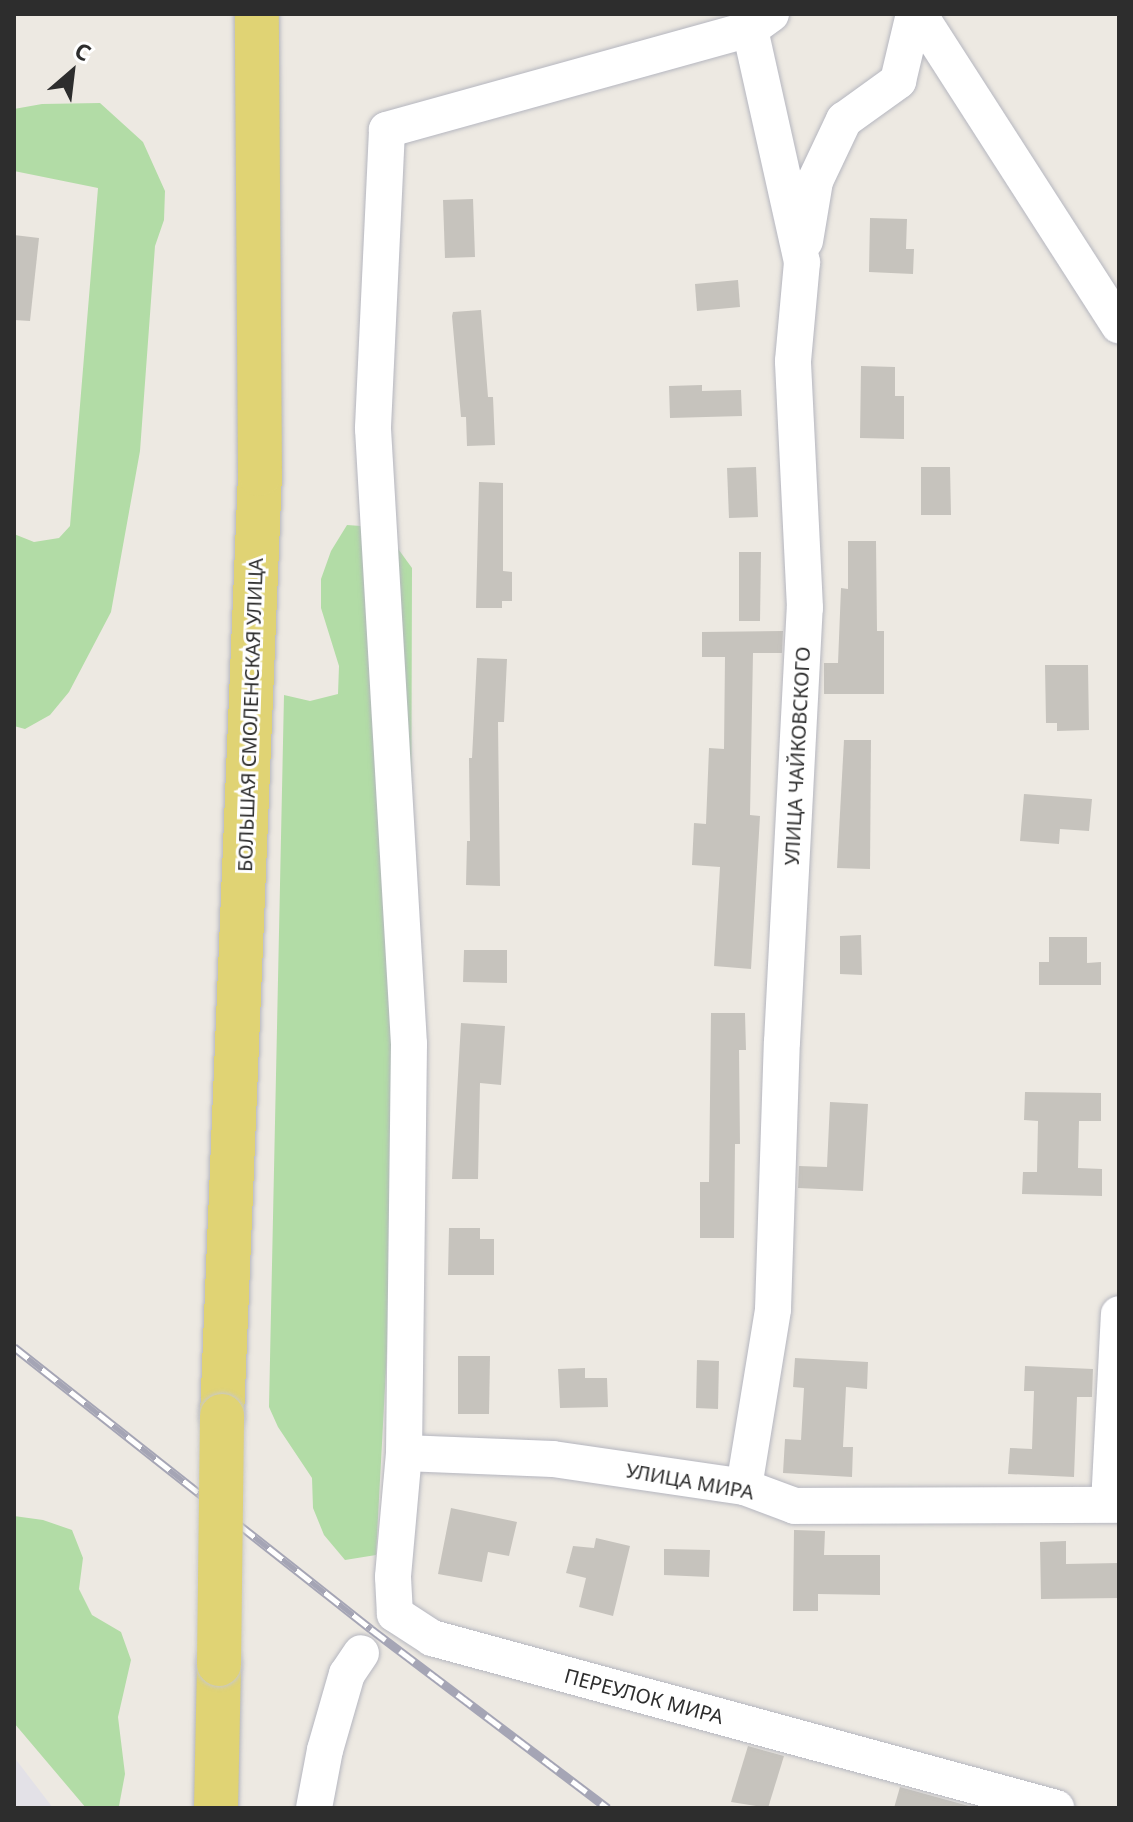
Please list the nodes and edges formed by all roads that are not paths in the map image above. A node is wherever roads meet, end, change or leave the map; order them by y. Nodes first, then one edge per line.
1 (257, 14) edge
2 (916, 14) edge
3 (760, 21) edge
4 (802, 262) junction
5 (1119, 325) edge
6 (1119, 1314) edge
7 (404, 1453) junction
8 (744, 1487) junction
9 (1114, 1504) edge
10 (361, 1653) dead end
11 (216, 1808) edge
12 (314, 1808) edge
13 (1056, 1808) edge

1 - 11 main road, БОЛЬШАЯ СМОЛЕНСКАЯ УЛИЦА, bridge
2 - 4 street
2 - 5 street
3 - 4 street, УЛИЦА ЧАЙКОВСКОГО
3 - 7 street
4 - 8 street, УЛИЦА ЧАЙКОВСКОГО
6 - 9 street
7 - 8 street, УЛИЦА МИРА
7 - 13 street, ПЕРЕУЛОК МИРА
8 - 9 street, УЛИЦА МИРА
10 - 12 street

